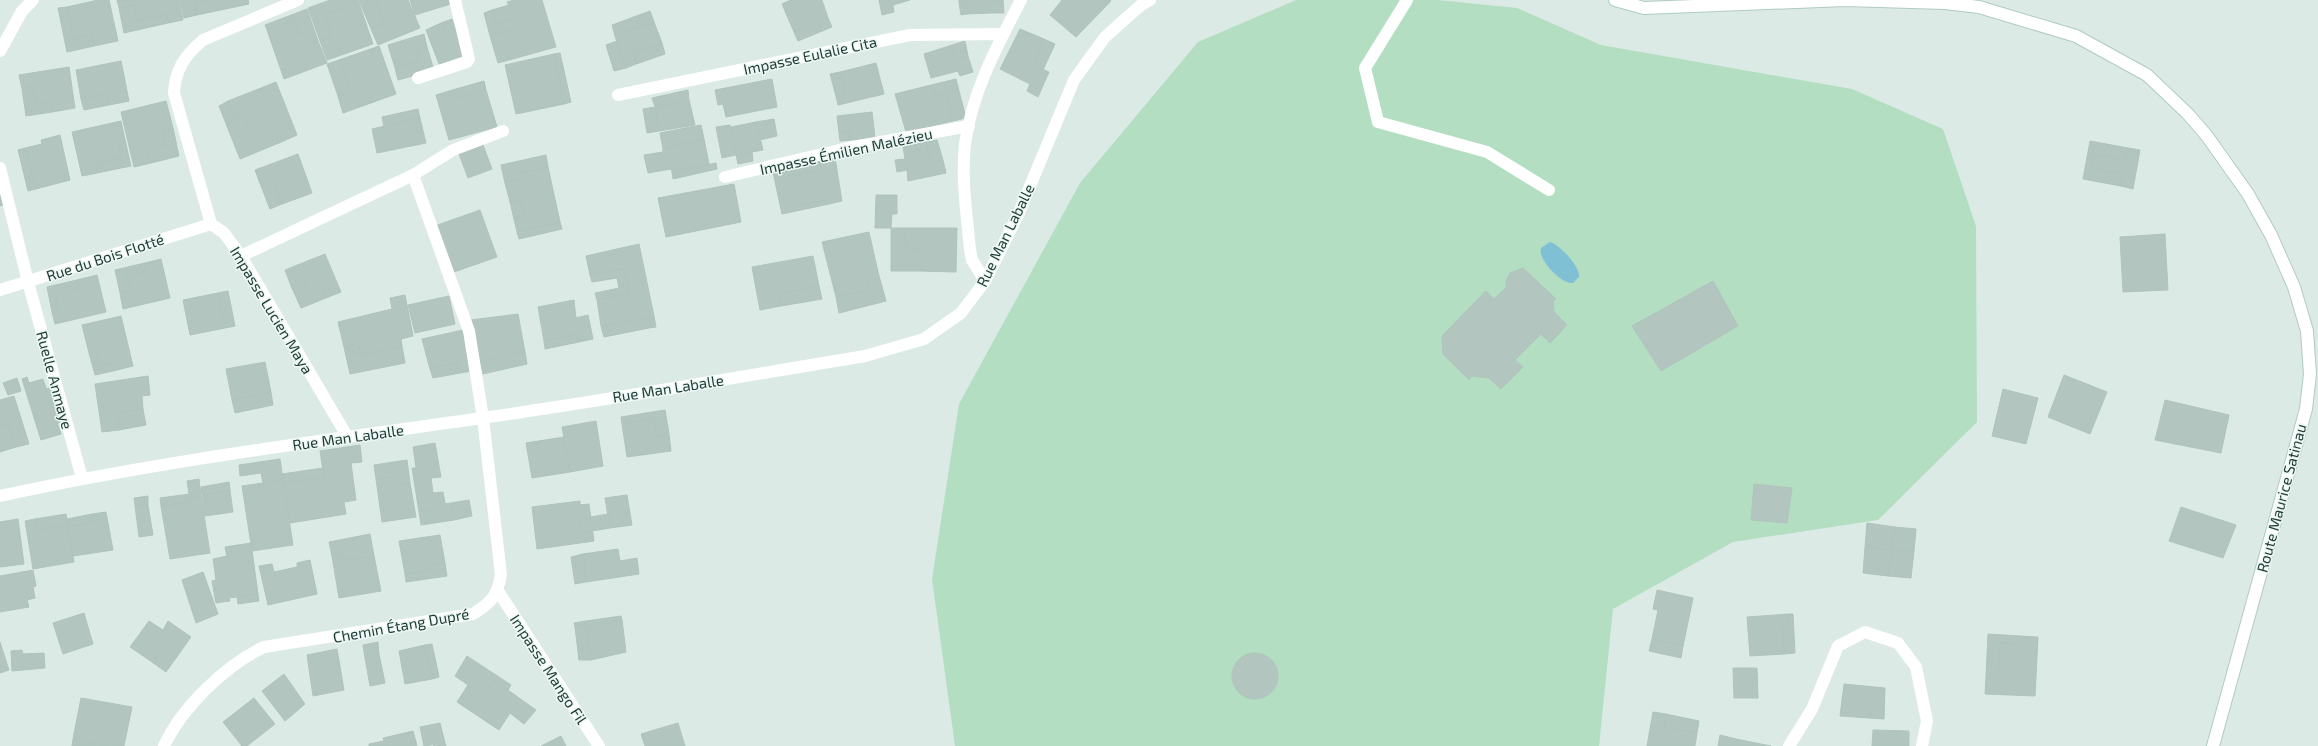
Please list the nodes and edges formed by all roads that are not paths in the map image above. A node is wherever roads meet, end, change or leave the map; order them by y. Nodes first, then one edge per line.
1 (33, 0) edge
2 (298, 0) edge
3 (455, 0) edge
4 (1020, 0) edge
5 (1150, 0) edge
6 (1408, 0) edge
7 (1615, 0) edge
8 (1933, 0) edge
9 (1003, 34) junction
10 (0, 51) edge
11 (418, 78) dead end
12 (618, 95) dead end
13 (968, 126) junction
14 (503, 131) dead end
15 (0, 168) edge
16 (414, 175) junction
17 (725, 177) dead end
18 (1549, 190) dead end
19 (211, 224) junction
20 (241, 256) junction
21 (985, 281) junction
22 (28, 282) junction
23 (0, 290) edge
24 (483, 418) junction
25 (346, 436) junction
26 (82, 478) junction
27 (0, 496) edge
28 (498, 591) junction
29 (164, 746) edge
30 (599, 746) edge
31 (1789, 746) edge
32 (1922, 746) edge
33 (2213, 746) edge

1 - 10 street
2 - 19 street
3 - 11 street
4 - 9 street
5 - 21 street, Rue Man Laballe
6 - 18 street
7 - 8 street, Route Maurice Satinau
8 - 33 street, Route Maurice Satinau
9 - 12 street, Impasse Eulalie Cita
9 - 13 street
13 - 17 street, Impasse Émilien Malézieu
13 - 21 street
14 - 16 street
15 - 22 street, Ruelle Anmaye
16 - 20 street
16 - 24 street
19 - 20 street, Impasse Lucien Maya
19 - 22 street, Rue du Bois Flotté
20 - 25 street, Impasse Lucien Maya
21 - 24 street, Rue Man Laballe
22 - 23 street, Rue du Bois Flotté
22 - 26 street, Ruelle Anmaye
24 - 25 street, Rue Man Laballe
24 - 28 street
25 - 26 street, Rue Man Laballe
26 - 27 street, Rue Man Laballe
28 - 29 street, Chemin Étang Dupré
28 - 30 street, Impasse Mango Fil
31 - 32 street

